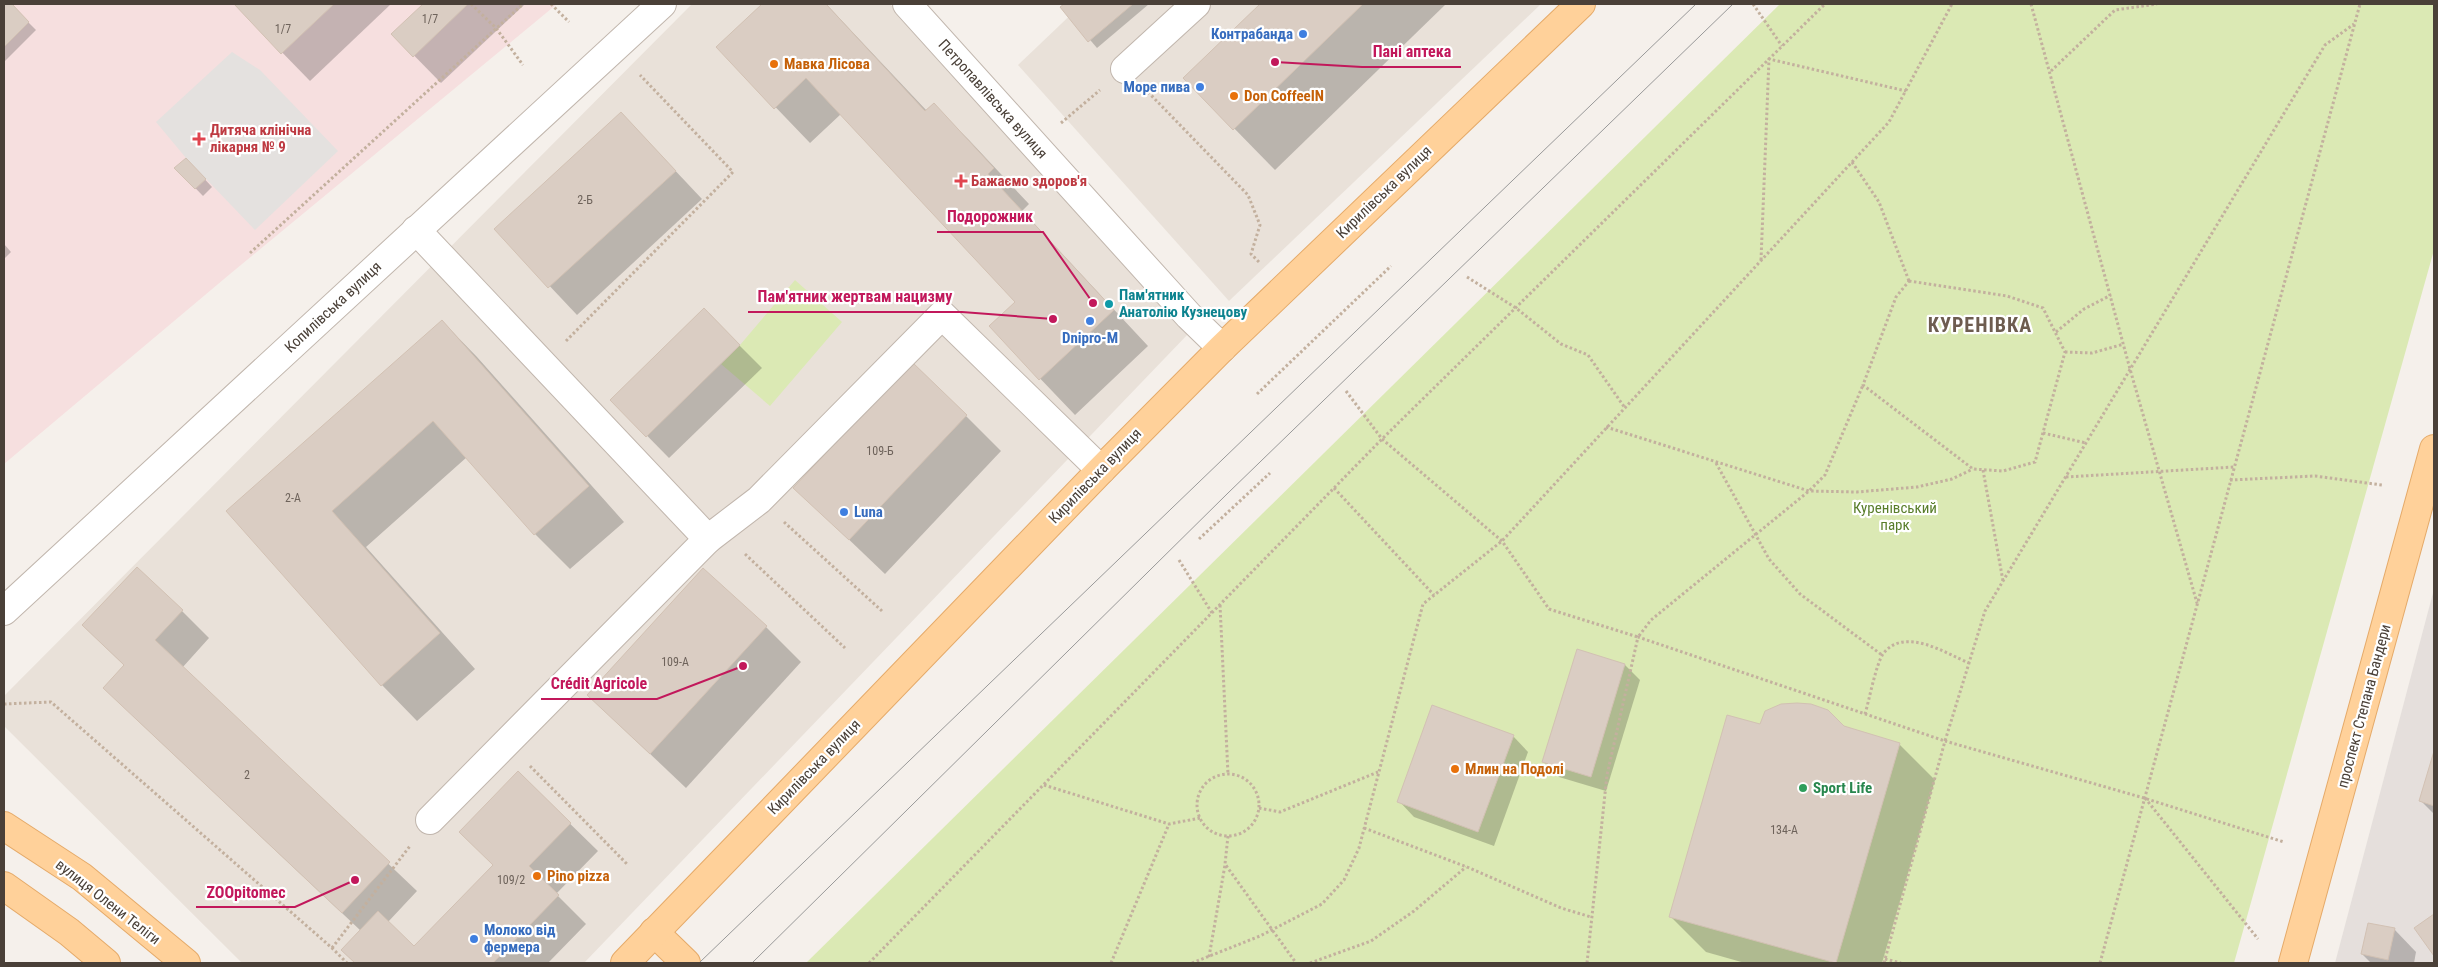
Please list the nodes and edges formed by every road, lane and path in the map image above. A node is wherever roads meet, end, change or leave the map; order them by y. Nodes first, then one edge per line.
1 (471, 4) edge
2 (523, 4) edge
3 (551, 4) edge
4 (662, 4) edge
5 (907, 4) edge
6 (1196, 4) edge
7 (1581, 4) edge
8 (1753, 4) edge
9 (1825, 4) edge
10 (1952, 4) edge
11 (2031, 4) edge
12 (2119, 4) edge
13 (2158, 4) edge
14 (2360, 4) edge
15 (2115, 10) junction
16 (568, 22) dead end
17 (2354, 24) junction
18 (496, 28) junction
19 (1782, 46) junction
20 (1769, 59) junction
21 (523, 65) dead end
22 (1125, 68) junction
23 (2051, 72) junction
24 (640, 76) dead end
25 (1906, 91) junction
26 (1060, 124) dead end
27 (1852, 162) junction
28 (416, 230) junction
29 (250, 253) dead end
30 (1761, 260) junction
31 (1261, 264) dead end
32 (1391, 266) dead end
33 (1467, 276) dead end
34 (1909, 281) junction
35 (2111, 295) junction
36 (1516, 308) junction
37 (2056, 332) junction
38 (2124, 344) junction
39 (1222, 348) junction
40 (2065, 352) junction
41 (542, 364) junction
42 (2130, 369) junction
43 (1863, 385) junction
44 (1346, 391) dead end
45 (1257, 394) dead end
46 (1625, 408) junction
47 (1606, 427) junction
48 (2043, 433) junction
49 (1382, 439) junction
50 (2086, 443) junction
51 (2431, 461) edge
52 (1716, 462) junction
53 (2234, 467) junction
54 (1973, 469) junction
55 (1100, 470) junction
56 (1983, 470) junction
57 (2159, 471) junction
58 (1270, 473) dead end
59 (2065, 477) junction
60 (2230, 480) junction
61 (2382, 485) dead end
62 (1334, 488) junction
63 (1809, 491) junction
64 (759, 500) junction
65 (714, 534) junction
66 (1757, 534) junction
67 (1199, 539) dead end
68 (1502, 541) junction
69 (1179, 560) dead end
70 (2003, 581) junction
71 (1434, 595) junction
72 (2198, 603) junction
73 (1220, 604) junction
74 (4, 611) edge
75 (882, 611) dead end
76 (1212, 613) junction
77 (1638, 637) junction
78 (845, 648) dead end
79 (1882, 655) junction
80 (1969, 663) junction
81 (4, 704) edge
82 (1865, 714) junction
83 (1945, 741) junction
84 (506, 742) junction
85 (1379, 772) junction
86 (1228, 774) junction
87 (1044, 785) junction
88 (2144, 798) junction
89 (1259, 808) junction
90 (1200, 818) junction
91 (430, 820) joint
92 (1169, 824) junction
93 (4, 826) edge
94 (1364, 828) junction
95 (1228, 836) junction
96 (2284, 842) dead end
97 (1225, 864) junction
98 (628, 865) dead end
99 (1467, 866) junction
100 (4, 886) edge
101 (1591, 917) junction
102 (1272, 929) junction
103 (654, 932) junction
104 (2258, 939) dead end
105 (332, 948) junction
106 (1209, 957) junction
107 (1885, 961) edge
108 (106, 963) edge
109 (186, 963) edge
110 (346, 963) edge
111 (625, 963) edge
112 (686, 963) edge
113 (869, 963) edge
114 (1110, 963) edge
115 (1192, 963) edge
116 (1296, 963) edge
117 (1310, 963) edge
118 (1587, 963) edge
119 (1901, 963) edge
120 (2100, 963) edge
121 (2293, 963) edge

1 - 18 path
2 - 18 path
3 - 16 path
4 - 28 street, Копилівська вулиця
5 - 39 street, Петропавлівська вулиця
6 - 22 street
7 - 39 main road, Кирилівська вулиця
8 - 19 path
9 - 19 path
10 - 25 path
11 - 23 path
12 - 15 path
13 - 15 path
14 - 17 path
15 - 23 path
17 - 42 path
17 - 53 path
18 - 21 path
18 - 29 path
19 - 20 path
20 - 25 path
20 - 30 path
20 - 36 path
22 - 26 path
22 - 31 path
23 - 35 path
24 - 41 path
25 - 27 path
27 - 30 path
27 - 34 path
28 - 41 street
28 - 74 street, Копилівська вулиця
30 - 46 path
32 - 45 path
33 - 36 path
34 - 37 path
34 - 43 path
35 - 37 path
35 - 38 path
36 - 46 path
36 - 49 path
37 - 40 path
38 - 40 path
38 - 42 path
39 - 55 main road, Кирилівська вулиця
40 - 48 path
41 - 65 street
42 - 50 path
42 - 57 path
43 - 54 path
43 - 63 path
44 - 49 path
46 - 47 path
47 - 52 path
47 - 68 path
48 - 50 path
48 - 56 path
49 - 62 path
49 - 68 path
50 - 59 path
51 - 121 main road, проспект Степана Бандери
52 - 63 path
52 - 66 path
53 - 57 path
53 - 60 path
54 - 56 path
54 - 63 path
55 - 64 street
55 - 103 main road, Кирилівська вулиця
56 - 70 path
57 - 59 path
57 - 72 path
58 - 67 path
59 - 70 path
60 - 61 path
60 - 72 path
62 - 71 path
62 - 73 path
63 - 66 path
64 - 65 street
64 - 75 path
65 - 78 path
65 - 84 street
66 - 77 path
66 - 79 path
68 - 71 path
68 - 77 path
69 - 76 path
70 - 80 path
71 - 85 path
72 - 88 path
73 - 76 path
73 - 86 path
76 - 87 path
77 - 82 path
77 - 101 path
79 - 80 path
79 - 82 path
80 - 83 path
81 - 105 path
82 - 83 path
83 - 88 path
83 - 107 path
84 - 91 street
84 - 98 path
85 - 89 path
85 - 94 path
86 - 89 path
86 - 90 path
87 - 92 path
87 - 113 path
88 - 96 path
88 - 104 path
88 - 120 path
89 - 95 path
90 - 92 path
90 - 95 path
91 - 105 path
92 - 114 path
93 - 109 main road, вулиця Олени Теліги
94 - 99 path
94 - 102 path
95 - 97 path
97 - 102 path
97 - 106 path
99 - 101 path
99 - 117 path
100 - 108 main road
101 - 118 path
102 - 106 path
102 - 116 path
103 - 111 main road, Кирилівська вулиця
103 - 112 main road
105 - 110 path
106 - 115 path
107 - 119 path

